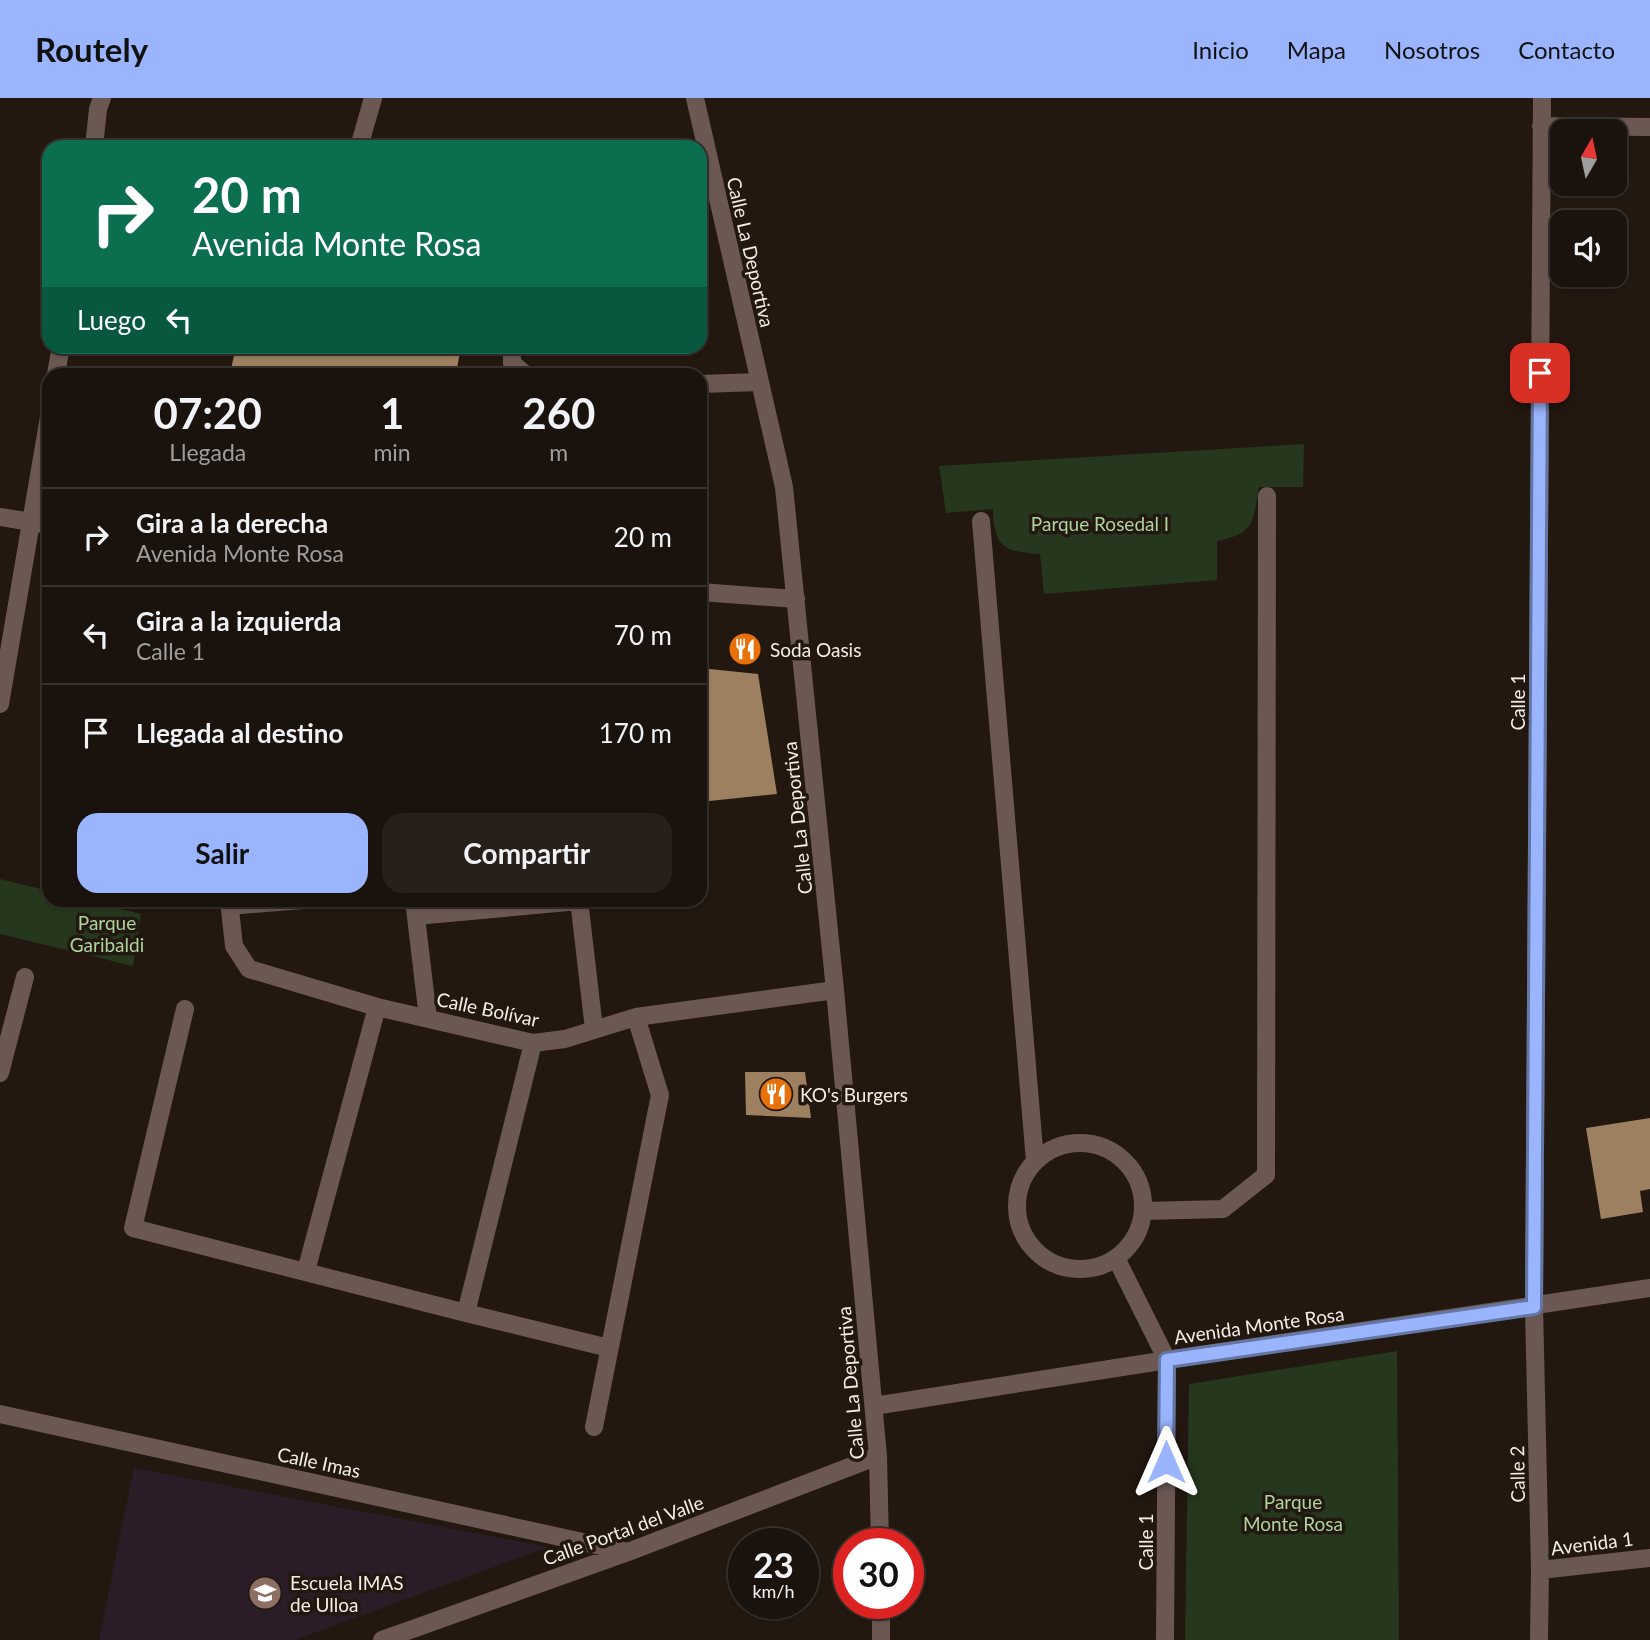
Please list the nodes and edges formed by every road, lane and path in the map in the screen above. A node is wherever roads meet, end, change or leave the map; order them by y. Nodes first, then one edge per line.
1 (102, 98) edge
2 (373, 98) edge
3 (695, 98) edge
4 (1542, 98) edge
5 (1541, 126) junction
6 (1650, 127) edge
7 (95, 140) edge
8 (361, 140) edge
9 (705, 140) edge
10 (707, 150) edge
11 (760, 382) junction
12 (707, 384) edge
13 (42, 456) edge
14 (1267, 496) dead end
15 (0, 517) edge
16 (981, 521) dead end
17 (30, 522) junction
18 (42, 524) edge
19 (707, 592) edge
20 (796, 598) junction
21 (0, 704) edge
22 (229, 907) edge
23 (436, 907) edge
24 (580, 907) edge
25 (415, 908) edge
26 (25, 977) dead end
27 (835, 990) junction
28 (377, 1007) junction
29 (185, 1009) dead end
30 (636, 1017) junction
31 (428, 1018) junction
32 (594, 1028) junction
33 (533, 1044) junction
34 (0, 1073) edge
35 (1035, 1161) junction
36 (1144, 1211) junction
37 (1116, 1258) junction
38 (306, 1271) junction
39 (1650, 1288) edge
40 (1534, 1307) junction
41 (466, 1313) junction
42 (610, 1348) junction
43 (1167, 1360) junction
44 (874, 1406) junction
45 (0, 1414) edge
46 (594, 1427) dead end
47 (878, 1456) junction
48 (880, 1528) edge
49 (628, 1552) junction
50 (1650, 1558) edge
51 (1540, 1570) junction
52 (881, 1619) edge
53 (382, 1640) edge
54 (881, 1640) edge
55 (1165, 1640) edge
56 (1539, 1640) edge

1 - 7 street
2 - 8 street
3 - 9 street, Calle La Deportiva
4 - 5 street, Calle 1
5 - 6 street
5 - 40 street, Calle 1
10 - 11 street, Calle La Deportiva
11 - 12 street
11 - 20 street, Calle La Deportiva
13 - 17 street
14 - 36 street
15 - 17 street
16 - 35 street
17 - 18 street
17 - 21 street
19 - 20 street
20 - 27 street, Calle La Deportiva
22 - 28 street, Calle Bolívar
23 - 25 street
24 - 32 street
25 - 31 street
26 - 34 street
27 - 30 street, Calle Bolívar
27 - 44 street, Calle La Deportiva
28 - 31 street, Calle Bolívar
28 - 38 street
29 - 38 street
30 - 32 street, Calle Bolívar
30 - 42 street
31 - 33 street, Calle Bolívar
32 - 33 street, Calle Bolívar
33 - 41 street
35 - 36 street
35 - 37 street
36 - 37 street
37 - 43 street
38 - 41 street
39 - 40 street, Avenida Monte Rosa
40 - 43 street, Avenida Monte Rosa
40 - 51 street, Calle 2
41 - 42 street
42 - 46 street
43 - 44 street, Avenida Monte Rosa
43 - 55 street, Calle 1
44 - 47 street, Calle La Deportiva
45 - 49 street, Calle Imas
47 - 48 street, Calle La Deportiva
47 - 49 street, Calle Portal del Valle
49 - 53 street, Calle Portal del Valle
50 - 51 street, Avenida 1
51 - 56 street, Calle 2
52 - 54 street

